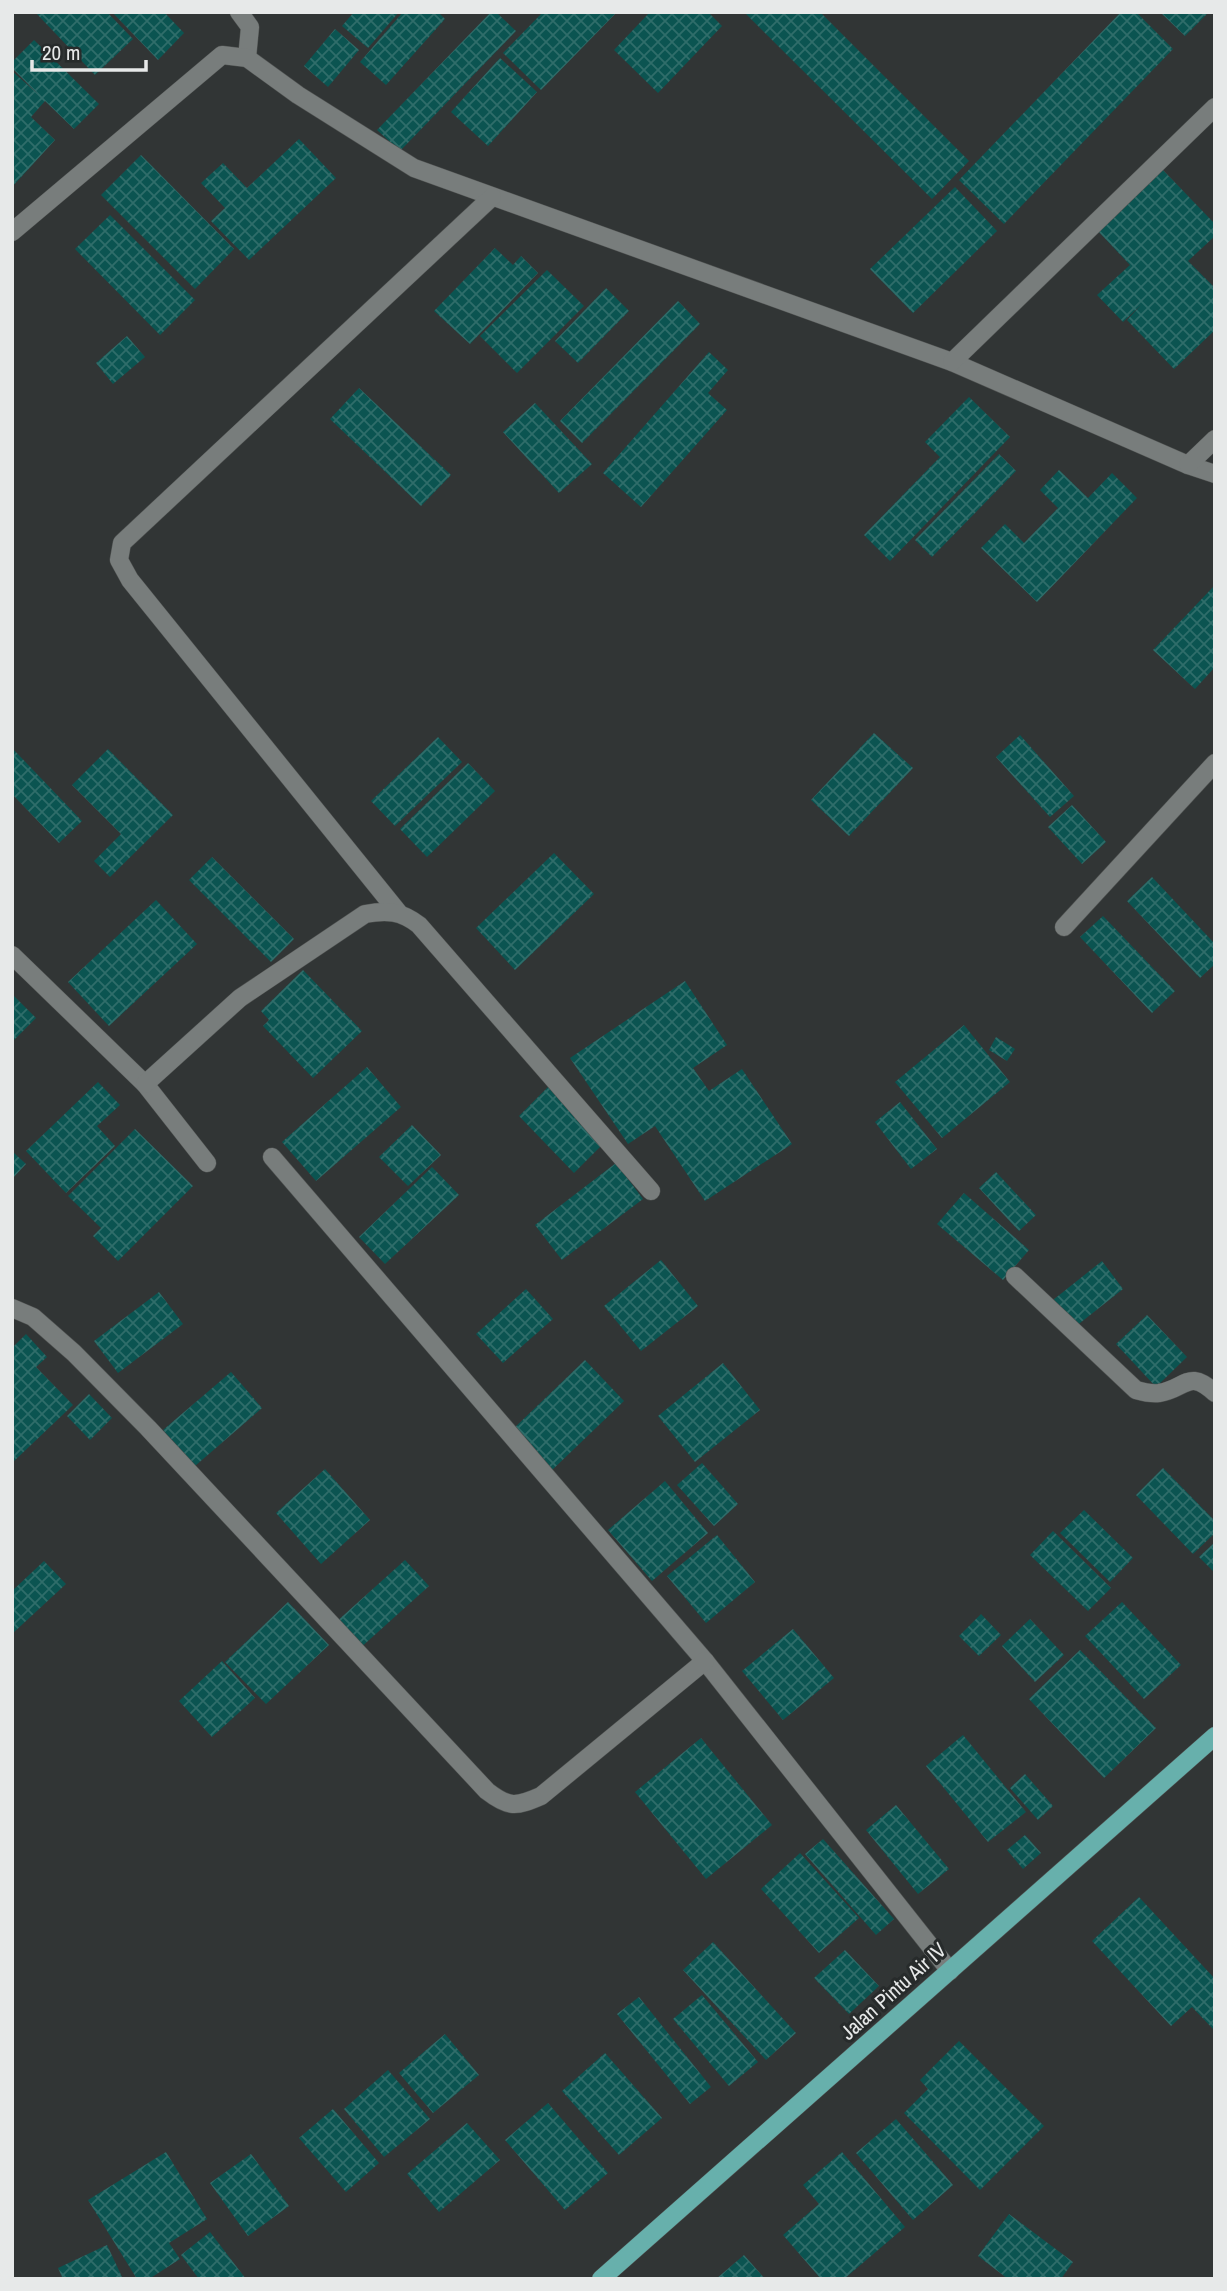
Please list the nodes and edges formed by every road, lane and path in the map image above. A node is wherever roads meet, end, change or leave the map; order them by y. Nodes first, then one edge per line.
1 (239, 12) edge
2 (247, 58) junction
3 (1215, 107) edge
4 (492, 197) junction
5 (12, 232) edge
6 (952, 362) junction
7 (1215, 439) edge
8 (1188, 466) junction
9 (1215, 474) edge
10 (1215, 763) edge
11 (398, 912) junction
12 (1064, 927) dead end
13 (12, 955) edge
14 (145, 1084) junction
15 (272, 1157) dead end
16 (207, 1163) dead end
17 (651, 1191) dead end
18 (1015, 1276) dead end
19 (12, 1308) edge
20 (1215, 1393) edge
21 (705, 1661) junction
22 (1215, 1736) edge
23 (950, 1971) junction
24 (601, 2279) edge

1 - 2 street
2 - 4 street
2 - 5 street
3 - 6 street
4 - 6 street
4 - 11 street
6 - 8 street
7 - 8 street
8 - 9 street
10 - 12 street
11 - 14 street
11 - 17 street
13 - 14 street
14 - 16 street
15 - 21 street
18 - 20 street
19 - 21 street
21 - 23 street
22 - 23 main road, Jalan Pintu Air IV
23 - 24 main road, Jalan Pintu Air IV

